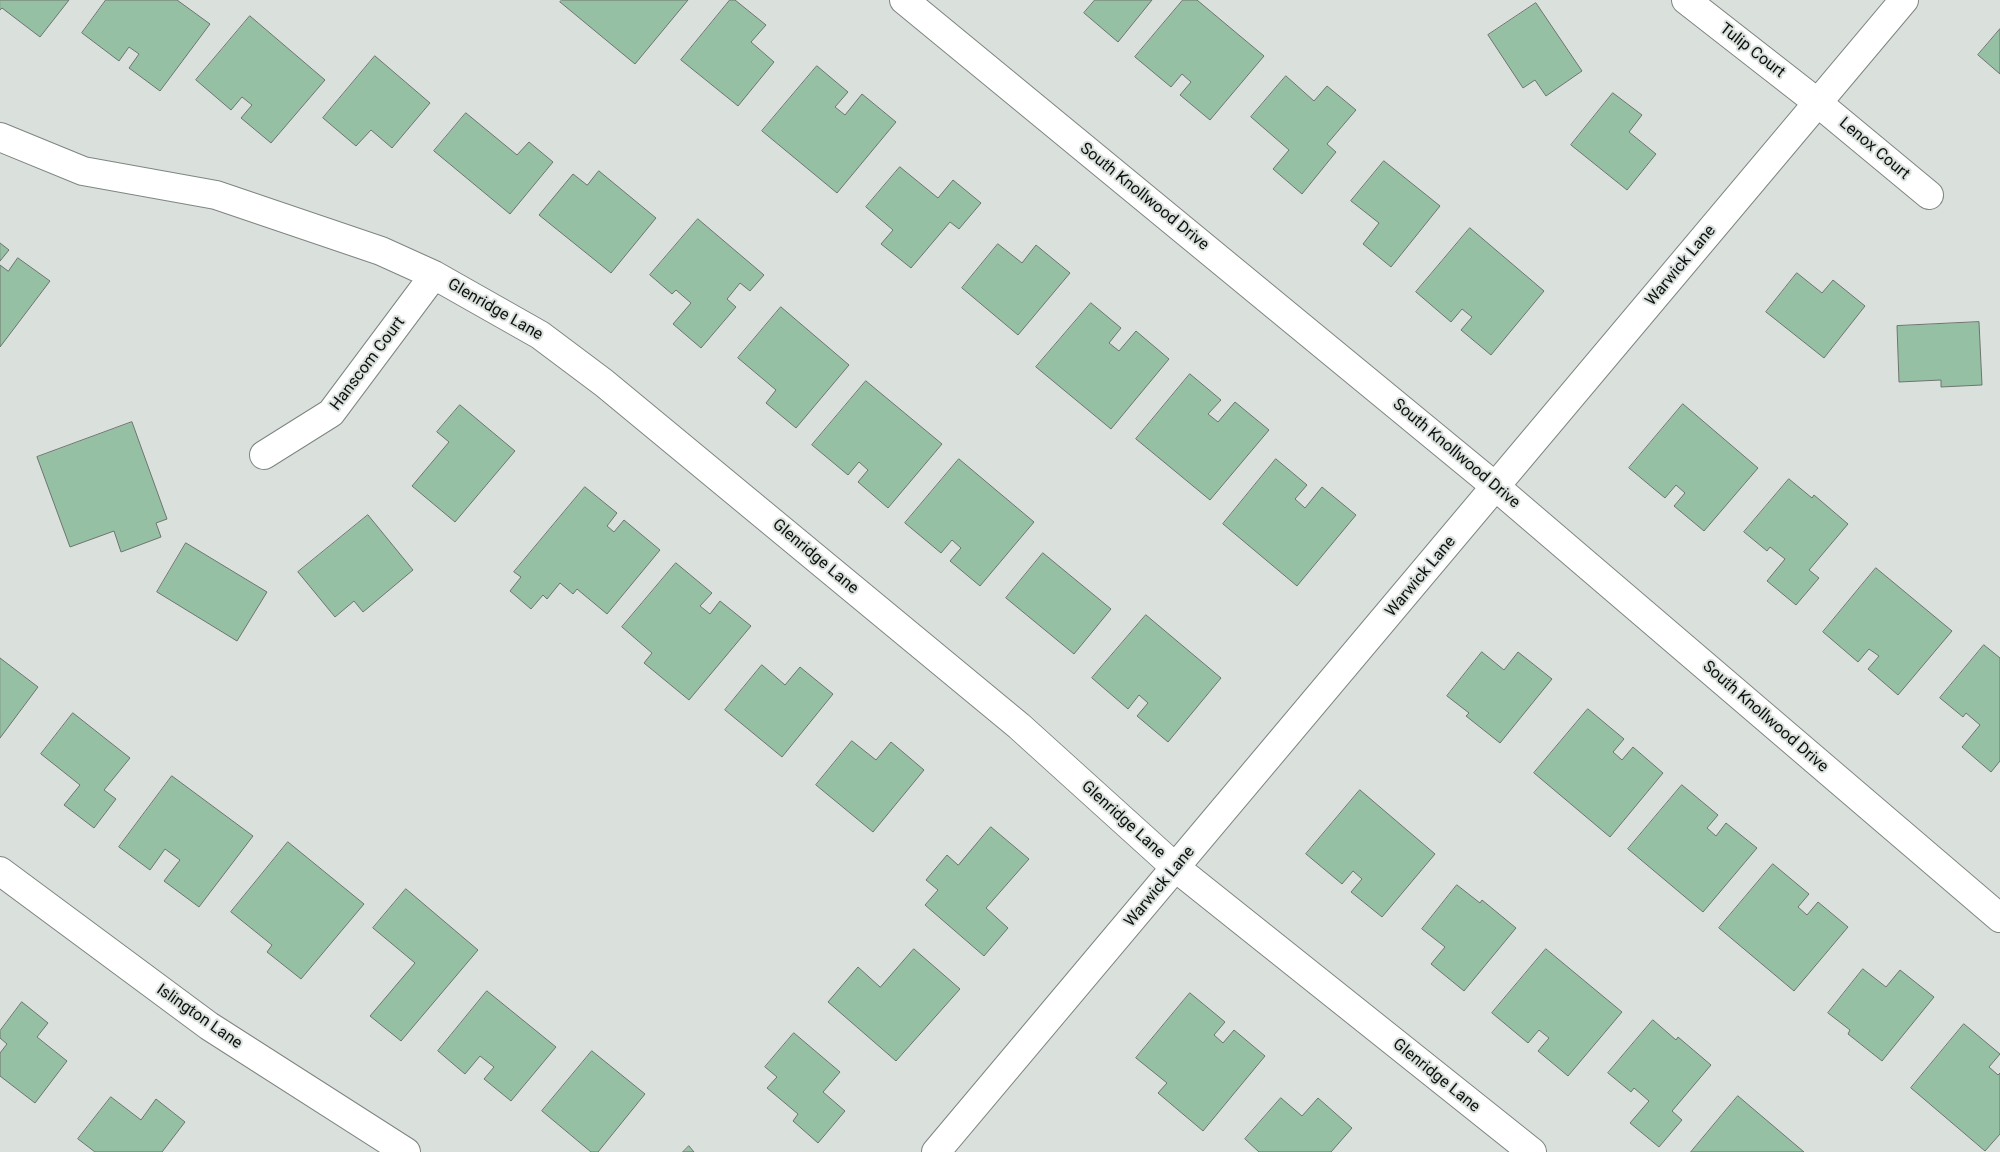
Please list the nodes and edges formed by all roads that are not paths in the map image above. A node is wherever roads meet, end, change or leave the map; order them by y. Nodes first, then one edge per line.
1 (904, 0) edge
2 (1686, 0) edge
3 (1904, 0) edge
4 (1818, 103) junction
5 (0, 137) edge
6 (1929, 195) dead end
7 (434, 275) junction
8 (264, 455) dead end
9 (1496, 487) junction
10 (1176, 868) junction
11 (0, 872) edge
12 (2000, 918) edge
13 (406, 1152) edge
14 (936, 1152) edge
15 (1532, 1152) edge

1 - 9 street, South Knollwood Drive
2 - 4 street, Tulip Court
3 - 4 street, Warwick Lane
4 - 6 street, Lenox Court
4 - 9 street, Warwick Lane
5 - 7 street, Glenridge Lane
7 - 8 street, Hanscom Court
7 - 10 street, Glenridge Lane
9 - 10 street, Warwick Lane
9 - 12 street, South Knollwood Drive
10 - 14 street, Warwick Lane
10 - 15 street, Glenridge Lane
11 - 13 street, Islington Lane

